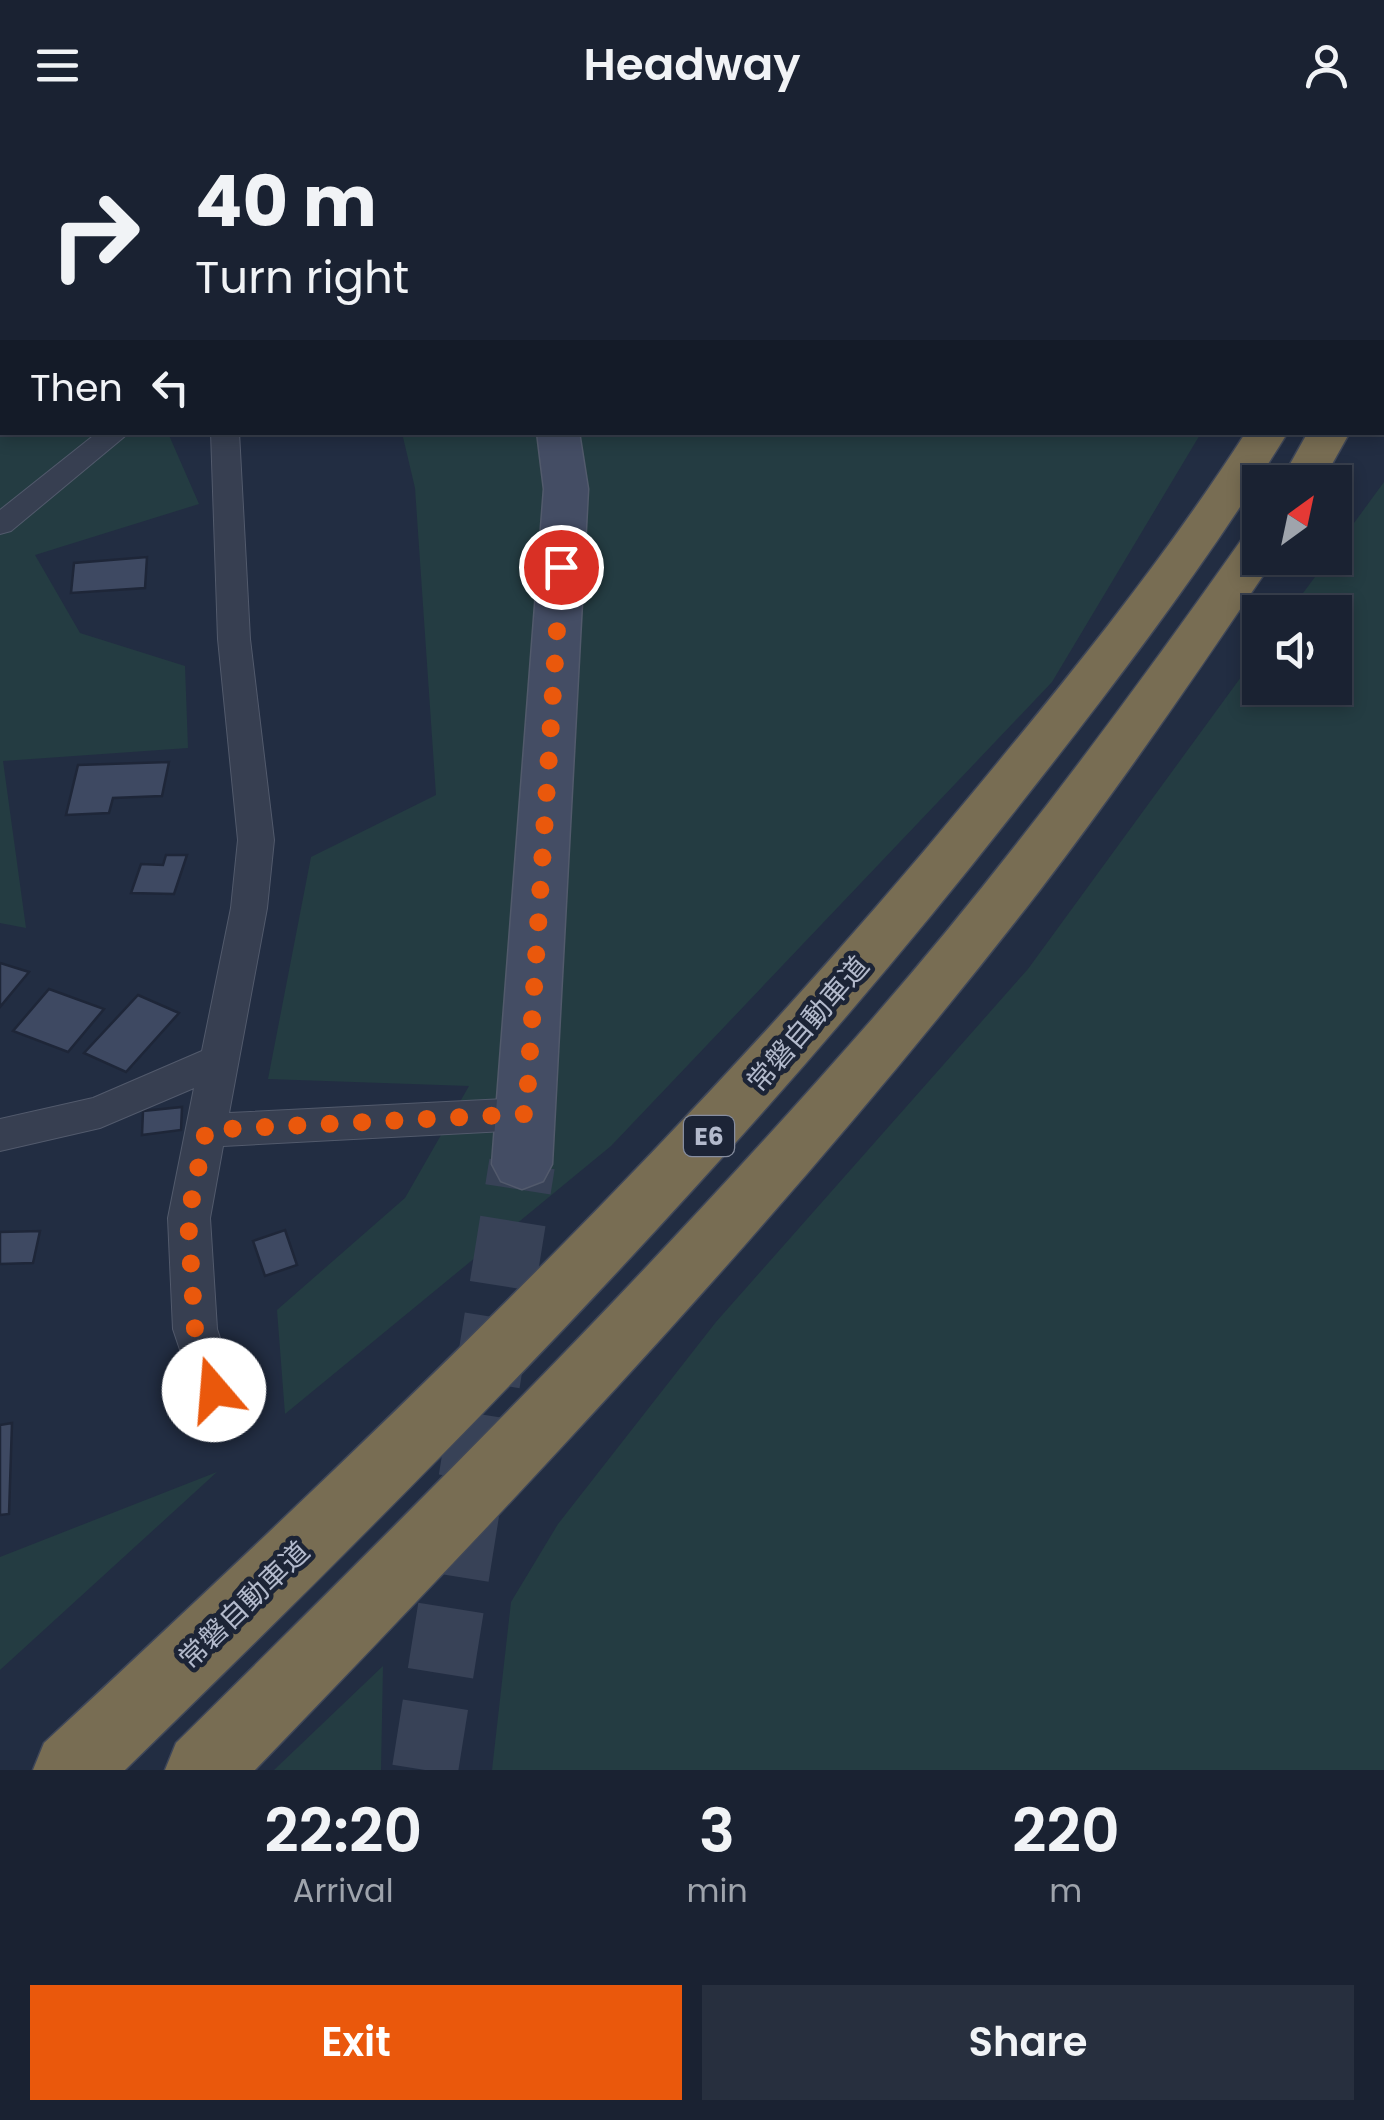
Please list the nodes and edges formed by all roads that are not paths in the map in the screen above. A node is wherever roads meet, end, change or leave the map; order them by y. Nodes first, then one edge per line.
1 (112, 435) edge
2 (225, 435) edge
3 (559, 435) edge
4 (1264, 435) edge
5 (1327, 435) edge
6 (1310, 465) edge
7 (0, 525) edge
8 (1242, 573) edge
9 (220, 1060) junction
10 (206, 1130) junction
11 (0, 1136) edge
12 (524, 1139) joint
13 (224, 1420) dead end
14 (71, 1770) edge
15 (202, 1770) edge

1 - 7 street
2 - 9 street
3 - 12 main road
4 - 14 highway, 常磐自動車道 / E6
5 - 6 highway
8 - 15 highway, E6
9 - 10 street
9 - 11 street
10 - 12 street
10 - 13 street

